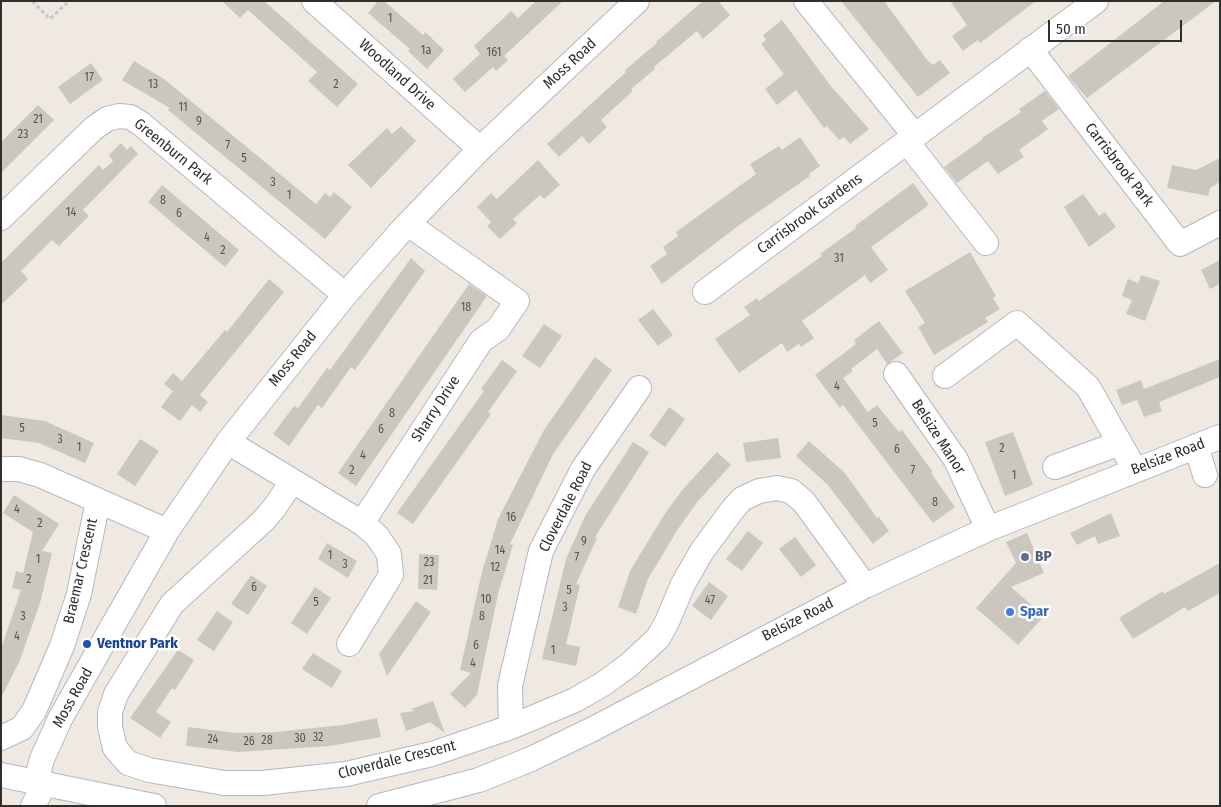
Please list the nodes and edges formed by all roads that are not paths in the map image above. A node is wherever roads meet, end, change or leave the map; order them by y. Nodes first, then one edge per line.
1 (314, 1) edge
2 (637, 1) edge
3 (806, 1) edge
4 (1096, 1) edge
5 (1030, 49) junction
6 (911, 139) junction
7 (480, 149) junction
8 (1, 218) edge
9 (1220, 223) edge
10 (408, 224) junction
11 (986, 243) dead end
12 (705, 292) dead end
13 (345, 295) junction
14 (896, 374) dead end
15 (945, 376) dead end
16 (639, 388) dead end
17 (1220, 437) edge
18 (228, 442) junction
19 (1120, 443) junction
20 (1196, 446) junction
21 (1055, 467) dead end
22 (1, 469) edge
23 (1135, 470) junction
24 (1205, 475) dead end
25 (292, 481) junction
26 (98, 501) junction
27 (362, 524) junction
28 (988, 529) junction
29 (167, 531) junction
30 (866, 586) junction
31 (349, 644) dead end
32 (511, 727) junction
33 (1, 738) edge
34 (1, 775) edge
35 (40, 782) junction
36 (34, 806) edge
37 (154, 806) edge
38 (379, 806) edge

1 - 7 street, Woodland Drive
2 - 7 street, Moss Road
3 - 6 street
4 - 5 street, Carrisbrook Gardens
5 - 6 street, Carrisbrook Gardens
5 - 9 street, Carrisbrook Park
6 - 11 street
6 - 12 street, Carrisbrook Gardens
7 - 10 street, Moss Road
8 - 13 street, Greenburn Park
10 - 13 street, Moss Road
10 - 27 street, Sharry Drive
13 - 18 street, Moss Road
14 - 28 street, Belsize Manor
15 - 19 street
16 - 32 street, Cloverdale Road
17 - 20 street, Belsize Road
18 - 25 street
18 - 29 street, Moss Road
19 - 21 street
19 - 23 street
20 - 23 street, Belsize Road
20 - 24 street
22 - 26 street
23 - 28 street, Belsize Road
25 - 27 street
25 - 32 street, Cloverdale Crescent
26 - 29 street
26 - 33 street, Braemar Crescent
27 - 31 street
28 - 30 street, Belsize Road
29 - 35 street, Moss Road
30 - 32 street, Cloverdale Crescent
30 - 38 street, Belsize Road
34 - 35 street
35 - 36 street, Moss Road
35 - 37 street

